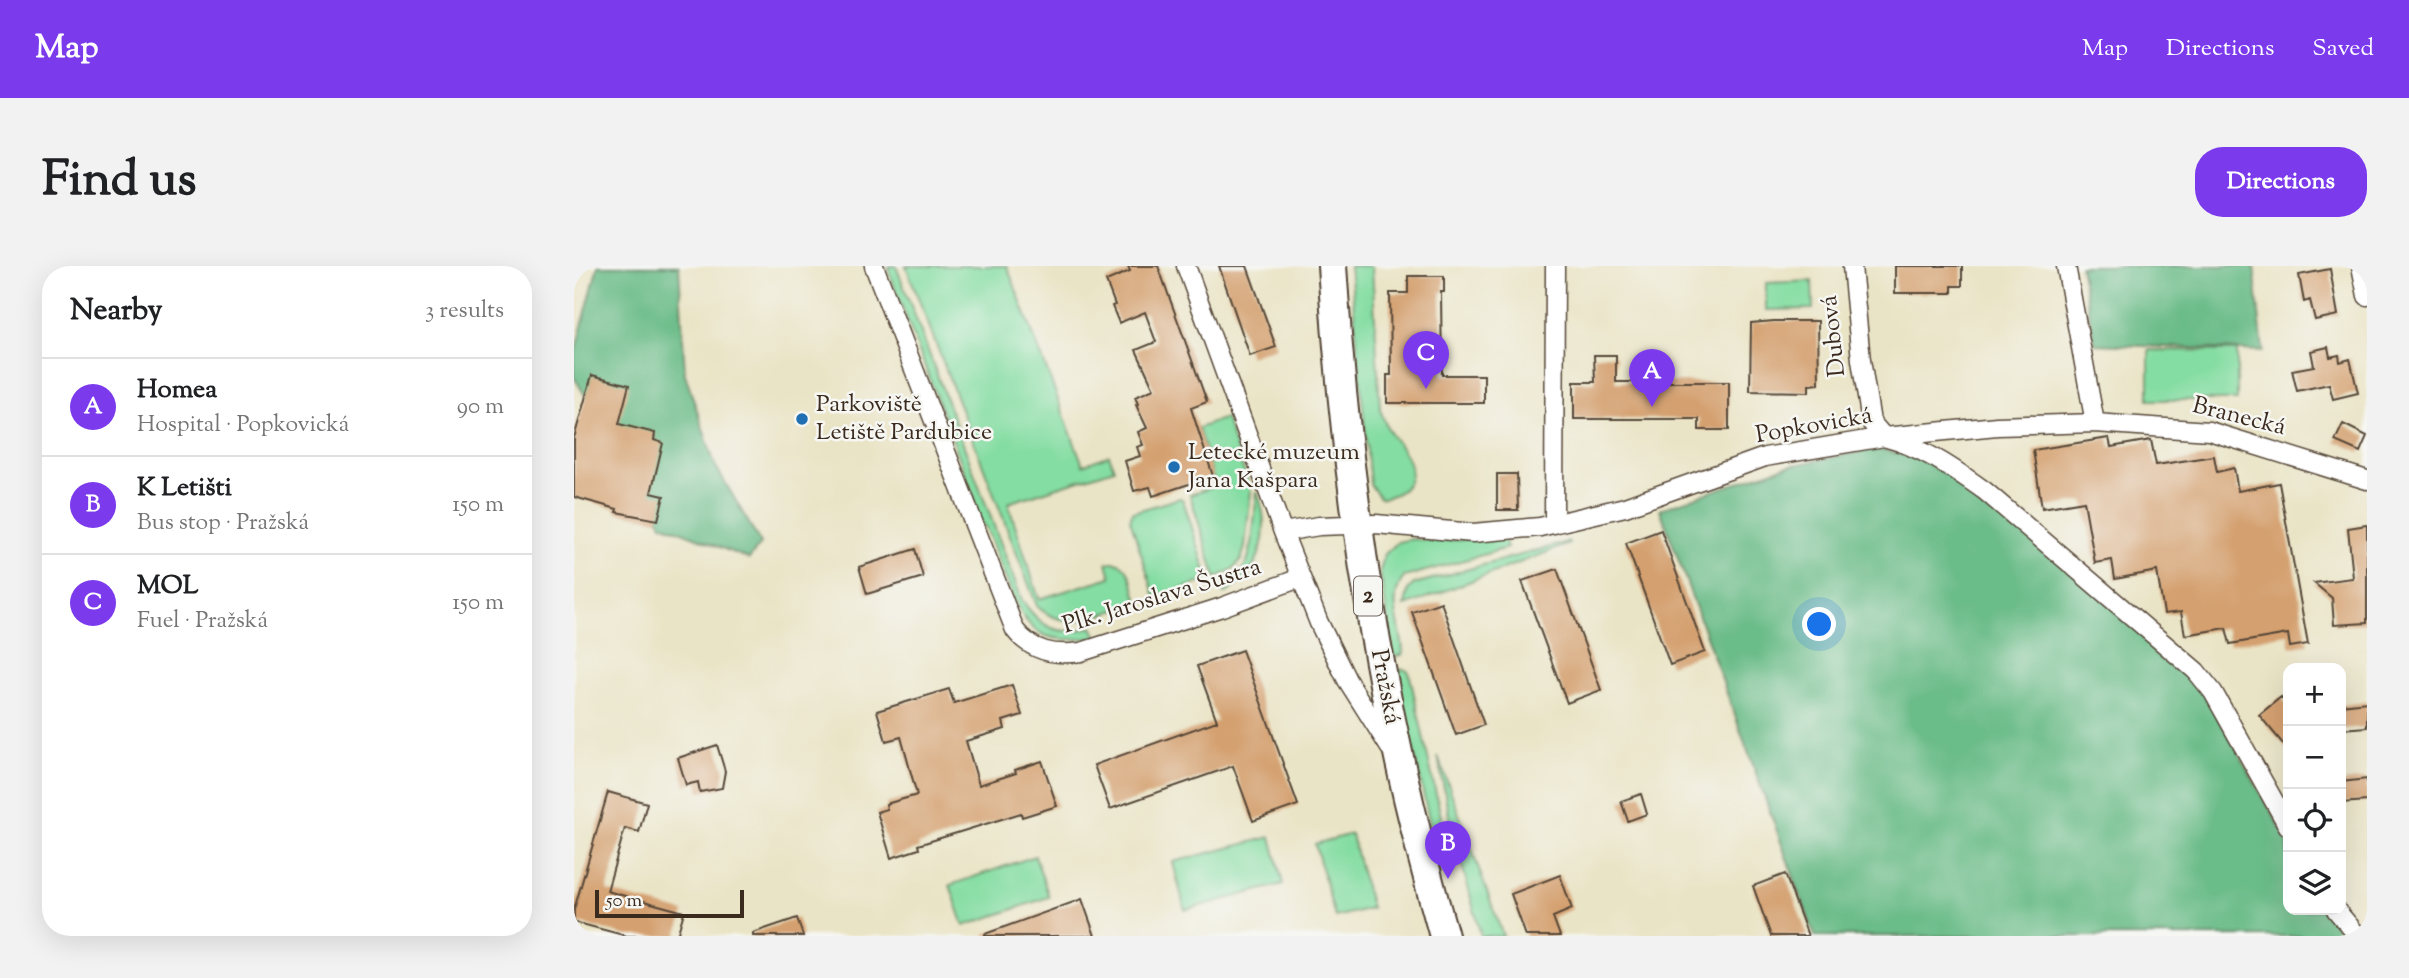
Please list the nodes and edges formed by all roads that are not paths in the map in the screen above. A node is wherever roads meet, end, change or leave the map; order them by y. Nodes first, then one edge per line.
1 (874, 266) edge
2 (1186, 266) edge
3 (1332, 266) edge
4 (1555, 266) edge
5 (1852, 266) edge
6 (2066, 266) edge
7 (2361, 266) edge
8 (2367, 296) edge
9 (2095, 423) junction
10 (1884, 437) junction
11 (2367, 480) edge
12 (1555, 524) junction
13 (1357, 525) junction
14 (1283, 532) junction
15 (1300, 578) junction
16 (1406, 786) junction
17 (2283, 817) edge
18 (2341, 915) edge
19 (2360, 935) edge
20 (1444, 936) edge

1 - 15 street, Plk. Jaroslava Šustra
2 - 14 street
3 - 13 main road, Pražská / 2
4 - 12 street
5 - 10 street, Dubová
6 - 9 street
7 - 8 street
9 - 10 street, Branecká
9 - 11 street, Branecká
10 - 12 street, Popkovická
10 - 17 street, Popkovická
12 - 13 street, Popkovická
13 - 14 street, Popkovická
13 - 16 main road, Pražská / 2
14 - 15 street
15 - 16 street
16 - 20 main road, Pražská / 2
18 - 19 street

